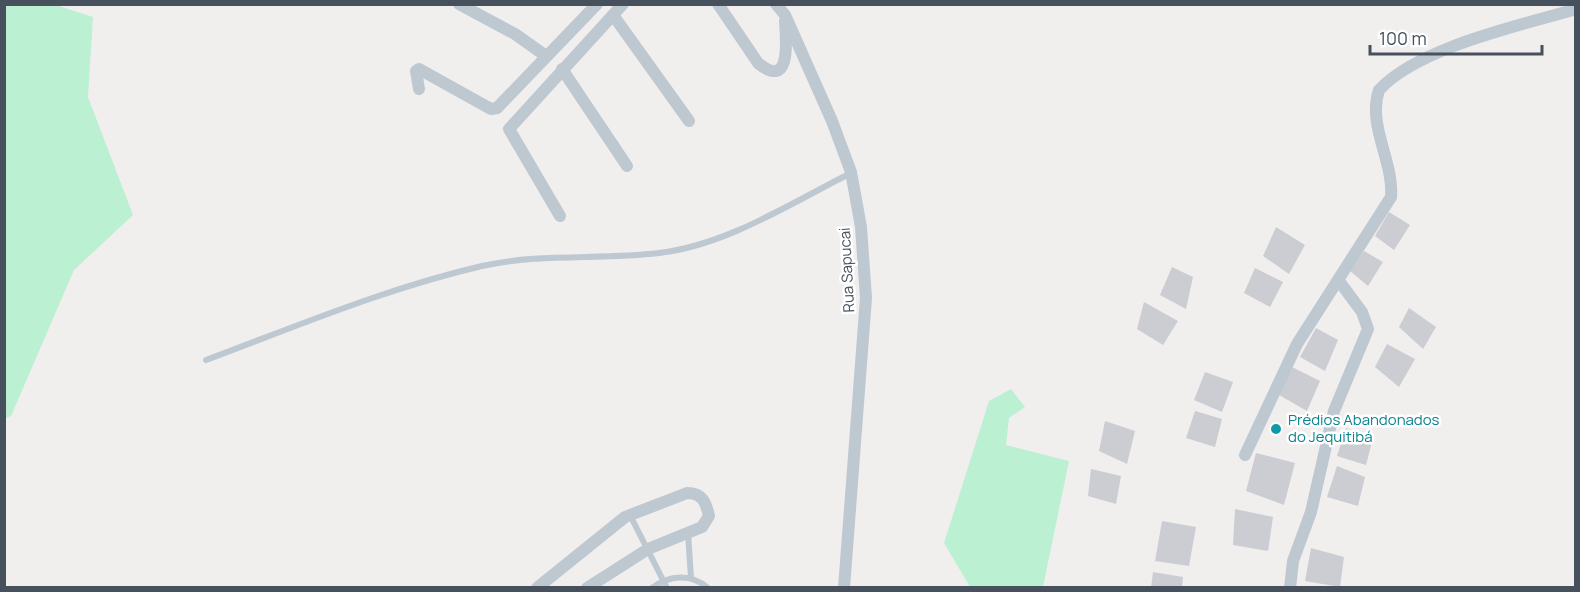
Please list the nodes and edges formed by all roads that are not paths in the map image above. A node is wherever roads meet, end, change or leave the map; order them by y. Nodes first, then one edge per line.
1 (459, 4) edge
2 (597, 4) edge
3 (622, 4) edge
4 (718, 4) edge
5 (776, 4) edge
6 (1575, 9) edge
7 (785, 10) edge
8 (613, 15) junction
9 (546, 56) junction
10 (562, 69) junction
11 (419, 88) dead end
12 (689, 121) dead end
13 (627, 166) dead end
14 (851, 172) junction
15 (560, 216) dead end
16 (1339, 281) junction
17 (206, 360) dead end
18 (1245, 455) dead end
19 (630, 515) junction
20 (688, 532) junction
21 (648, 549) junction
22 (691, 578) junction
23 (664, 579) junction
24 (537, 588) edge
25 (588, 588) edge
26 (652, 588) edge
27 (667, 588) edge
28 (708, 588) edge
29 (844, 588) edge
30 (1290, 588) edge

1 - 9 street
2 - 9 street
3 - 8 street
4 - 7 street
5 - 7 street, Rua Sapucai
6 - 16 street
7 - 14 street, Rua Sapucai
8 - 10 street
8 - 12 street
9 - 11 street
10 - 13 street
10 - 15 street
14 - 17 lane
14 - 29 street, Rua Sapucai
16 - 18 street
16 - 30 street
19 - 20 street
19 - 21 lane
19 - 24 street
20 - 21 street
20 - 22 lane
21 - 23 lane
21 - 25 street
22 - 23 lane
22 - 28 lane
23 - 26 lane
23 - 27 lane

